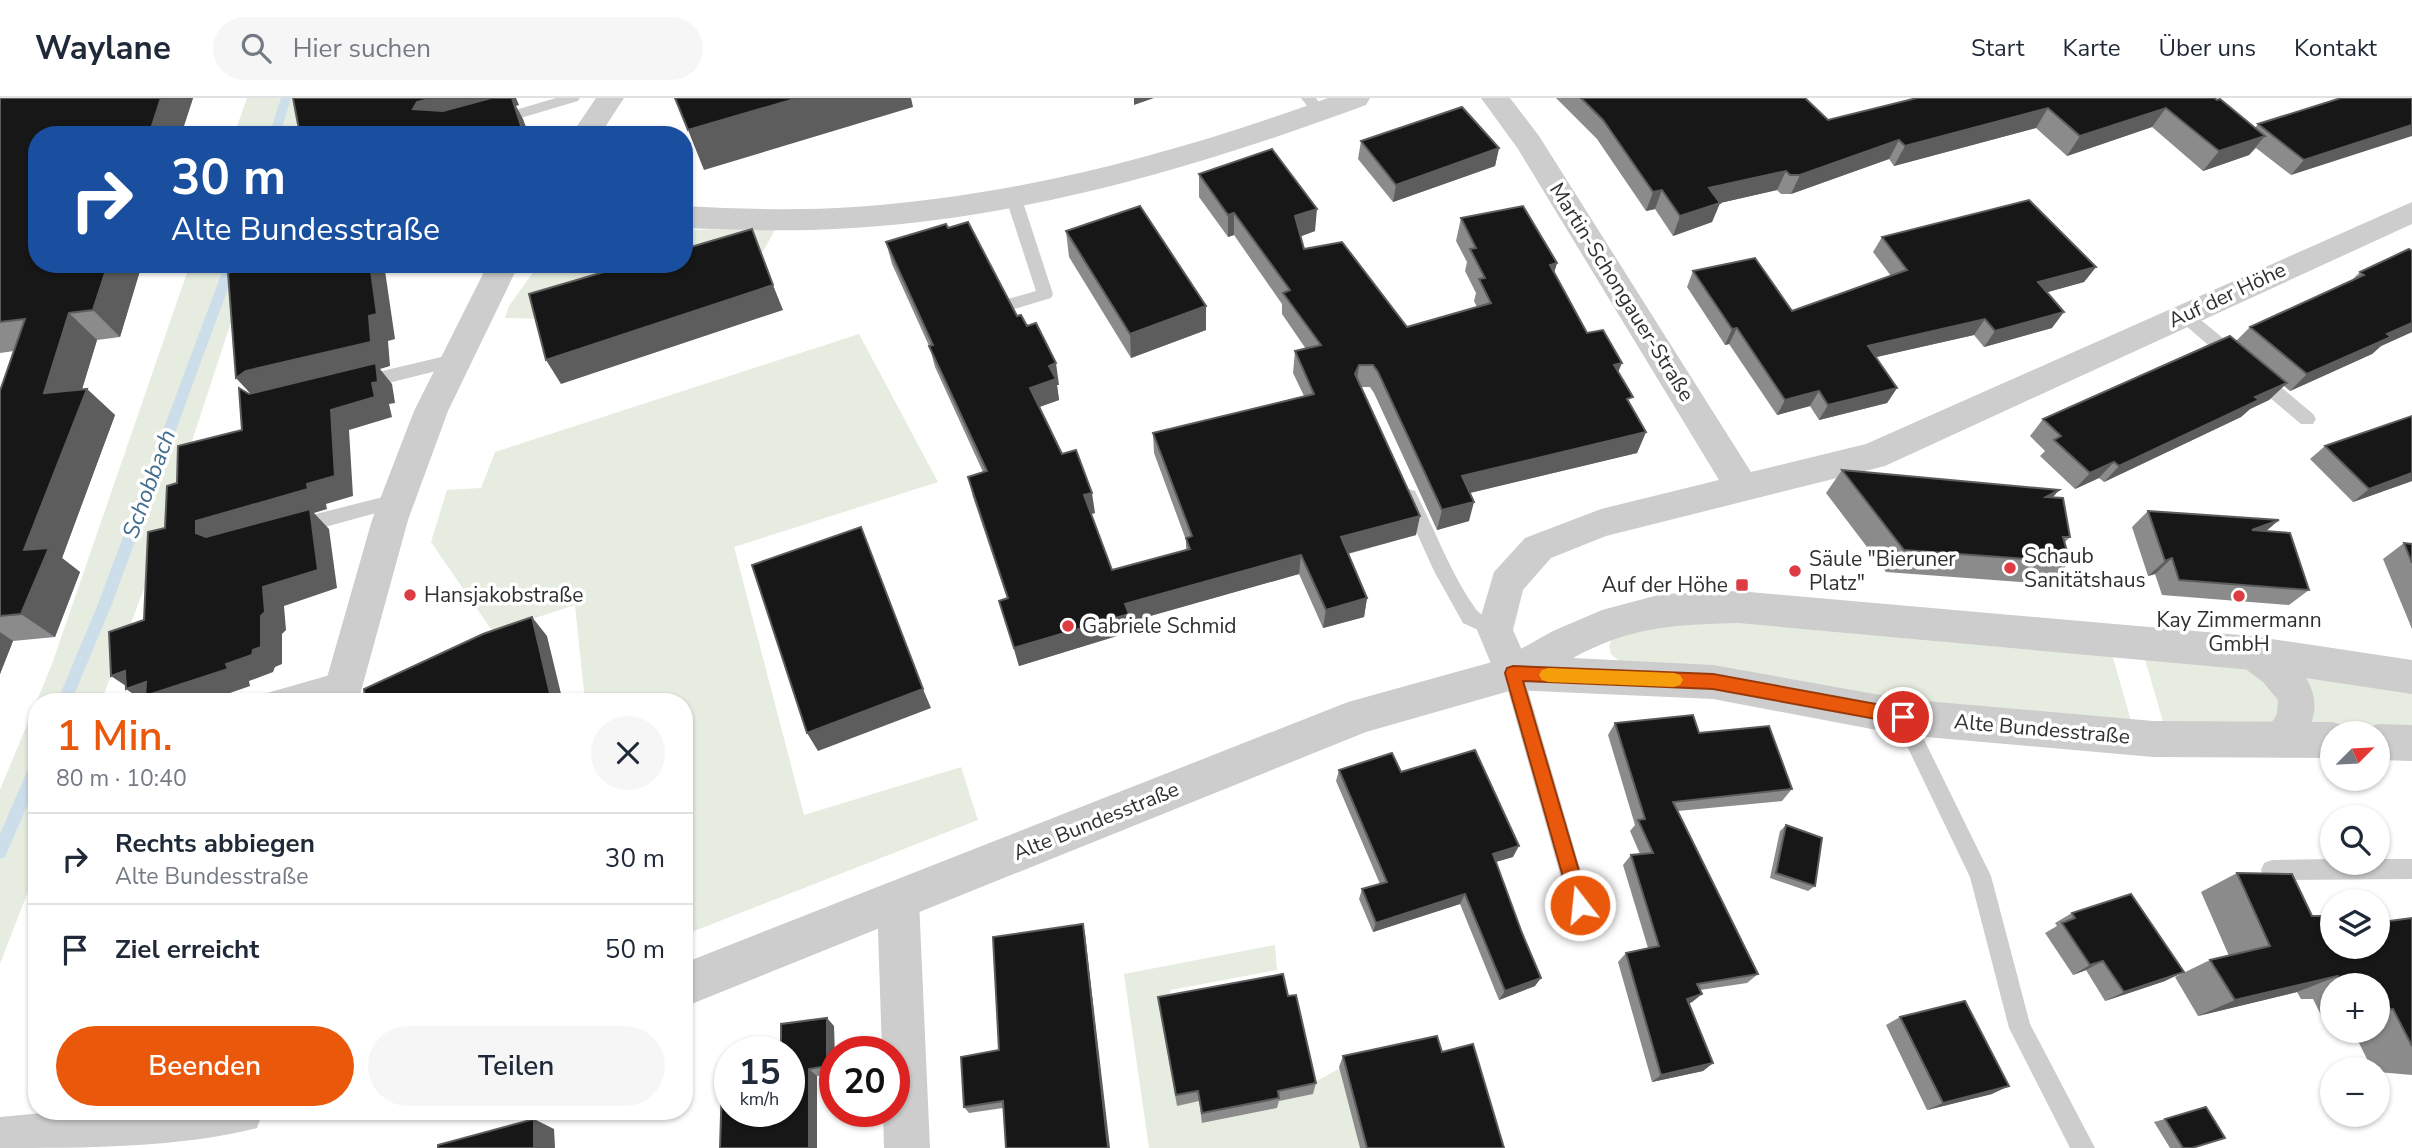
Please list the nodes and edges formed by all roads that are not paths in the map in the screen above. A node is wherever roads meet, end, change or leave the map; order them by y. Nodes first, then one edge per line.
1 (573, 98) edge
2 (610, 98) edge
3 (1356, 98) edge
4 (1495, 98) edge
5 (1313, 105) edge
6 (478, 124) edge
7 (590, 126) edge
8 (1013, 197) junction
9 (2412, 212) edge
10 (693, 219) edge
11 (499, 273) edge
12 (1014, 303) edge
13 (2184, 315) junction
14 (454, 360) junction
15 (349, 386) edge
16 (2307, 419) dead end
17 (1402, 479) edge
18 (1743, 489) junction
19 (399, 500) junction
20 (281, 531) edge
21 (1495, 629) junction
22 (2252, 653) junction
23 (1513, 673) junction
24 (2412, 677) edge
25 (342, 688) joint
26 (315, 693) edge
27 (1903, 717) junction
28 (2281, 738) junction
29 (2320, 740) edge
30 (2412, 869) edge
31 (2272, 870) dead end
32 (898, 900) junction
33 (1580, 905) dead end
34 (693, 981) edge
35 (198, 1120) edge
36 (0, 1141) edge
37 (907, 1148) edge
38 (2083, 1148) edge

1 - 6 lane
2 - 7 street
3 - 5 street
4 - 18 street, Martin-Schongauer-Straße
5 - 8 street
8 - 10 street
8 - 12 lane
9 - 13 street, Auf der Höhe
11 - 14 street
13 - 16 lane
13 - 18 street, Auf der Höhe
14 - 15 lane
14 - 19 street
17 - 21 lane
18 - 21 street, Auf der Höhe
19 - 20 lane
19 - 25 street
21 - 23 street
22 - 23 street, Alte Bundesstraße
22 - 24 street, Alte Bundesstraße
22 - 28 street
23 - 27 street, Alte Bundesstraße
23 - 32 street, Alte Bundesstraße
23 - 33 lane
25 - 26 lane
27 - 28 street, Alte Bundesstraße
27 - 38 lane
28 - 29 street, Alte Bundesstraße
30 - 31 lane
32 - 34 street, Alte Bundesstraße
32 - 37 street
35 - 36 street

